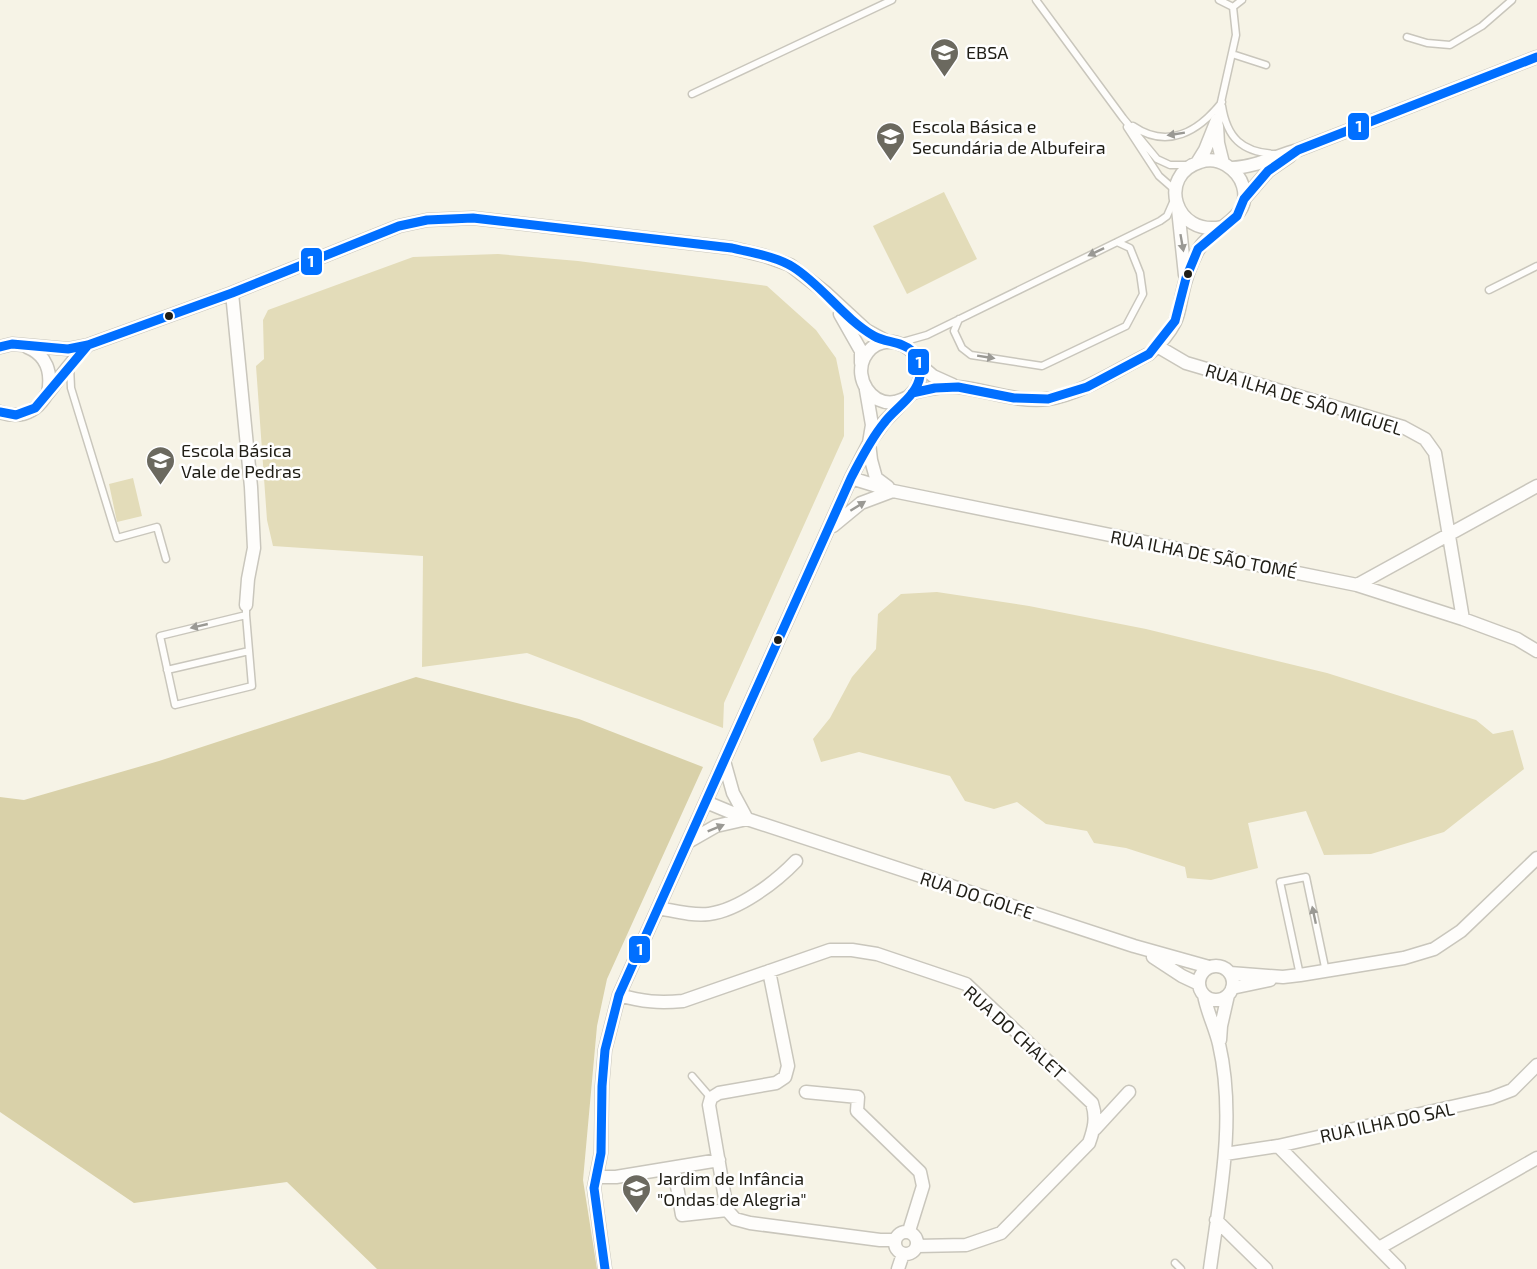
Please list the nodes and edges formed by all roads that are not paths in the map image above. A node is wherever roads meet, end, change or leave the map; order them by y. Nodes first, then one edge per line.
1 (892, 0) edge
2 (1036, 0) edge
3 (1219, 0) edge
4 (1242, 0) edge
5 (1512, 0) edge
6 (1233, 7) junction
7 (1407, 38) dead end
8 (1232, 54) junction
9 (1537, 57) edge
10 (1266, 66) dead end
11 (692, 94) dead end
12 (1222, 102) junction
13 (1123, 118) junction
14 (1217, 120) junction
15 (1298, 150) junction
16 (1280, 155) junction
17 (1195, 164) junction
18 (1227, 166) junction
19 (1176, 199) junction
20 (1244, 199) junction
21 (1222, 227) junction
22 (1117, 242) junction
23 (1537, 266) edge
24 (1186, 278) junction
25 (1489, 290) dead end
26 (232, 293) junction
27 (826, 293) junction
28 (959, 319) junction
29 (893, 342) junction
30 (23, 345) junction
31 (88, 345) junction
32 (1157, 346) junction
33 (0, 347) edge
34 (920, 365) junction
35 (70, 366) junction
36 (861, 368) junction
37 (957, 387) junction
38 (866, 390) junction
39 (48, 393) junction
40 (910, 395) junction
41 (0, 412) edge
42 (869, 443) junction
43 (851, 478) junction
44 (1537, 486) edge
45 (893, 491) junction
46 (828, 531) junction
47 (1449, 536) junction
48 (166, 559) dead end
49 (1357, 585) junction
50 (246, 610) junction
51 (1463, 619) junction
52 (249, 651) junction
53 (1537, 651) edge
54 (167, 670) junction
55 (724, 761) junction
56 (706, 802) junction
57 (747, 819) junction
58 (688, 842) junction
59 (1537, 858) edge
60 (796, 861) dead end
61 (658, 909) junction
62 (1134, 946) junction
63 (1209, 968) junction
64 (769, 971) junction
65 (1326, 972) junction
66 (1230, 973) junction
67 (1300, 975) junction
68 (1283, 977) junction
69 (1201, 990) junction
70 (1230, 992) junction
71 (619, 995) junction
72 (1219, 1044) junction
73 (1537, 1065) edge
74 (692, 1076) dead end
75 (806, 1092) dead end
76 (1129, 1092) dead end
77 (711, 1098) junction
78 (1095, 1129) junction
79 (1278, 1146) junction
80 (1226, 1154) junction
81 (1537, 1158) edge
82 (719, 1161) junction
83 (674, 1169) junction
84 (598, 1177) junction
85 (731, 1214) junction
86 (1216, 1220) junction
87 (909, 1231) junction
88 (894, 1240) junction
89 (917, 1246) junction
90 (1379, 1248) junction
91 (903, 1254) junction
92 (1176, 1263) dead end
93 (605, 1269) edge
94 (898, 1269) edge
95 (1181, 1269) edge
96 (1210, 1269) edge
97 (1266, 1269) edge
98 (1399, 1269) edge

1 - 11 lane
2 - 13 lane
3 - 6 lane
4 - 6 lane
5 - 7 lane
6 - 8 lane
8 - 10 lane
8 - 12 lane
9 - 15 street
12 -> 13 lane
12 - 14 lane
12 - 16 lane
13 - 17 lane
13 - 19 lane
14 - 17 street
14 - 18 street
15 - 16 street
15 - 20 street
16 - 18 street
17 - 18 street
17 - 19 street
18 - 20 street
19 - 21 street
19 - 22 lane
19 -> 24 street
20 - 21 street
21 - 24 street
22 -> 28 lane
28 -> 22 lane
23 - 25 lane
24 - 32 street
26 - 27 street
26 - 31 street
26 - 50 street
27 - 29 street
27 - 36 street
28 - 29 lane
29 - 34 street
29 - 36 street
30 - 31 street
30 - 33 street
30 - 39 street
31 - 35 street
32 - 37 street
32 - 47 street, RUA ILHA DE SÃO MIGUEL
34 - 37 street
34 - 40 street
35 - 39 street
35 - 48 lane
36 - 38 street
37 - 40 street
38 - 40 street
38 - 42 street
39 - 41 street
40 - 42 street
42 - 43 street
42 - 45 street
43 - 45 street, RUA ILHA DE SÃO TOMÉ
43 - 46 street
44 - 47 street
46 -> 45 street
45 - 49 street, RUA ILHA DE SÃO TOMÉ
46 - 55 street
47 - 49 street
47 - 51 street, RUA ILHA DE SÃO MIGUEL
49 - 51 street, RUA ILHA DE SÃO TOMÉ
50 - 52 lane
50 -> 54 lane
51 - 53 street
52 - 54 lane
52 - 54 lane
55 - 56 street
55 - 57 street
56 - 57 street, RUA DO GOLFE
56 - 58 street
58 -> 57 street
57 - 62 street, RUA DO GOLFE
58 - 61 street
59 - 65 street, RUA DO GOLFE
60 - 61 street
61 - 71 street
62 - 63 street, RUA DO GOLFE
62 - 69 street
63 - 66 street, RUA DO GOLFE
63 - 69 street
64 - 71 street, RUA DO CHALET
64 - 77 street
64 - 78 street, RUA DO CHALET
65 - 67 street, RUA DO GOLFE
65 -> 67 lane
66 - 68 street, RUA DO GOLFE
66 - 70 street
67 - 68 street, RUA DO GOLFE
68 - 70 street
69 - 70 street
69 - 72 street
70 - 72 street
71 - 84 street
72 - 80 street
73 - 79 street, RUA ILHA DO SAL
74 - 77 lane
75 - 87 street
76 - 78 street
77 - 82 street
78 - 89 street
79 - 80 street, RUA ILHA DO SAL
79 - 90 street
80 - 86 street
81 - 90 street
82 - 83 street
82 - 85 street
83 - 84 street
83 - 85 street
84 - 93 street
85 - 88 street
86 - 96 street
86 - 97 street
87 - 88 street
87 - 89 street
88 - 91 street
89 - 91 street
90 - 98 street
91 - 94 street
92 - 95 lane

